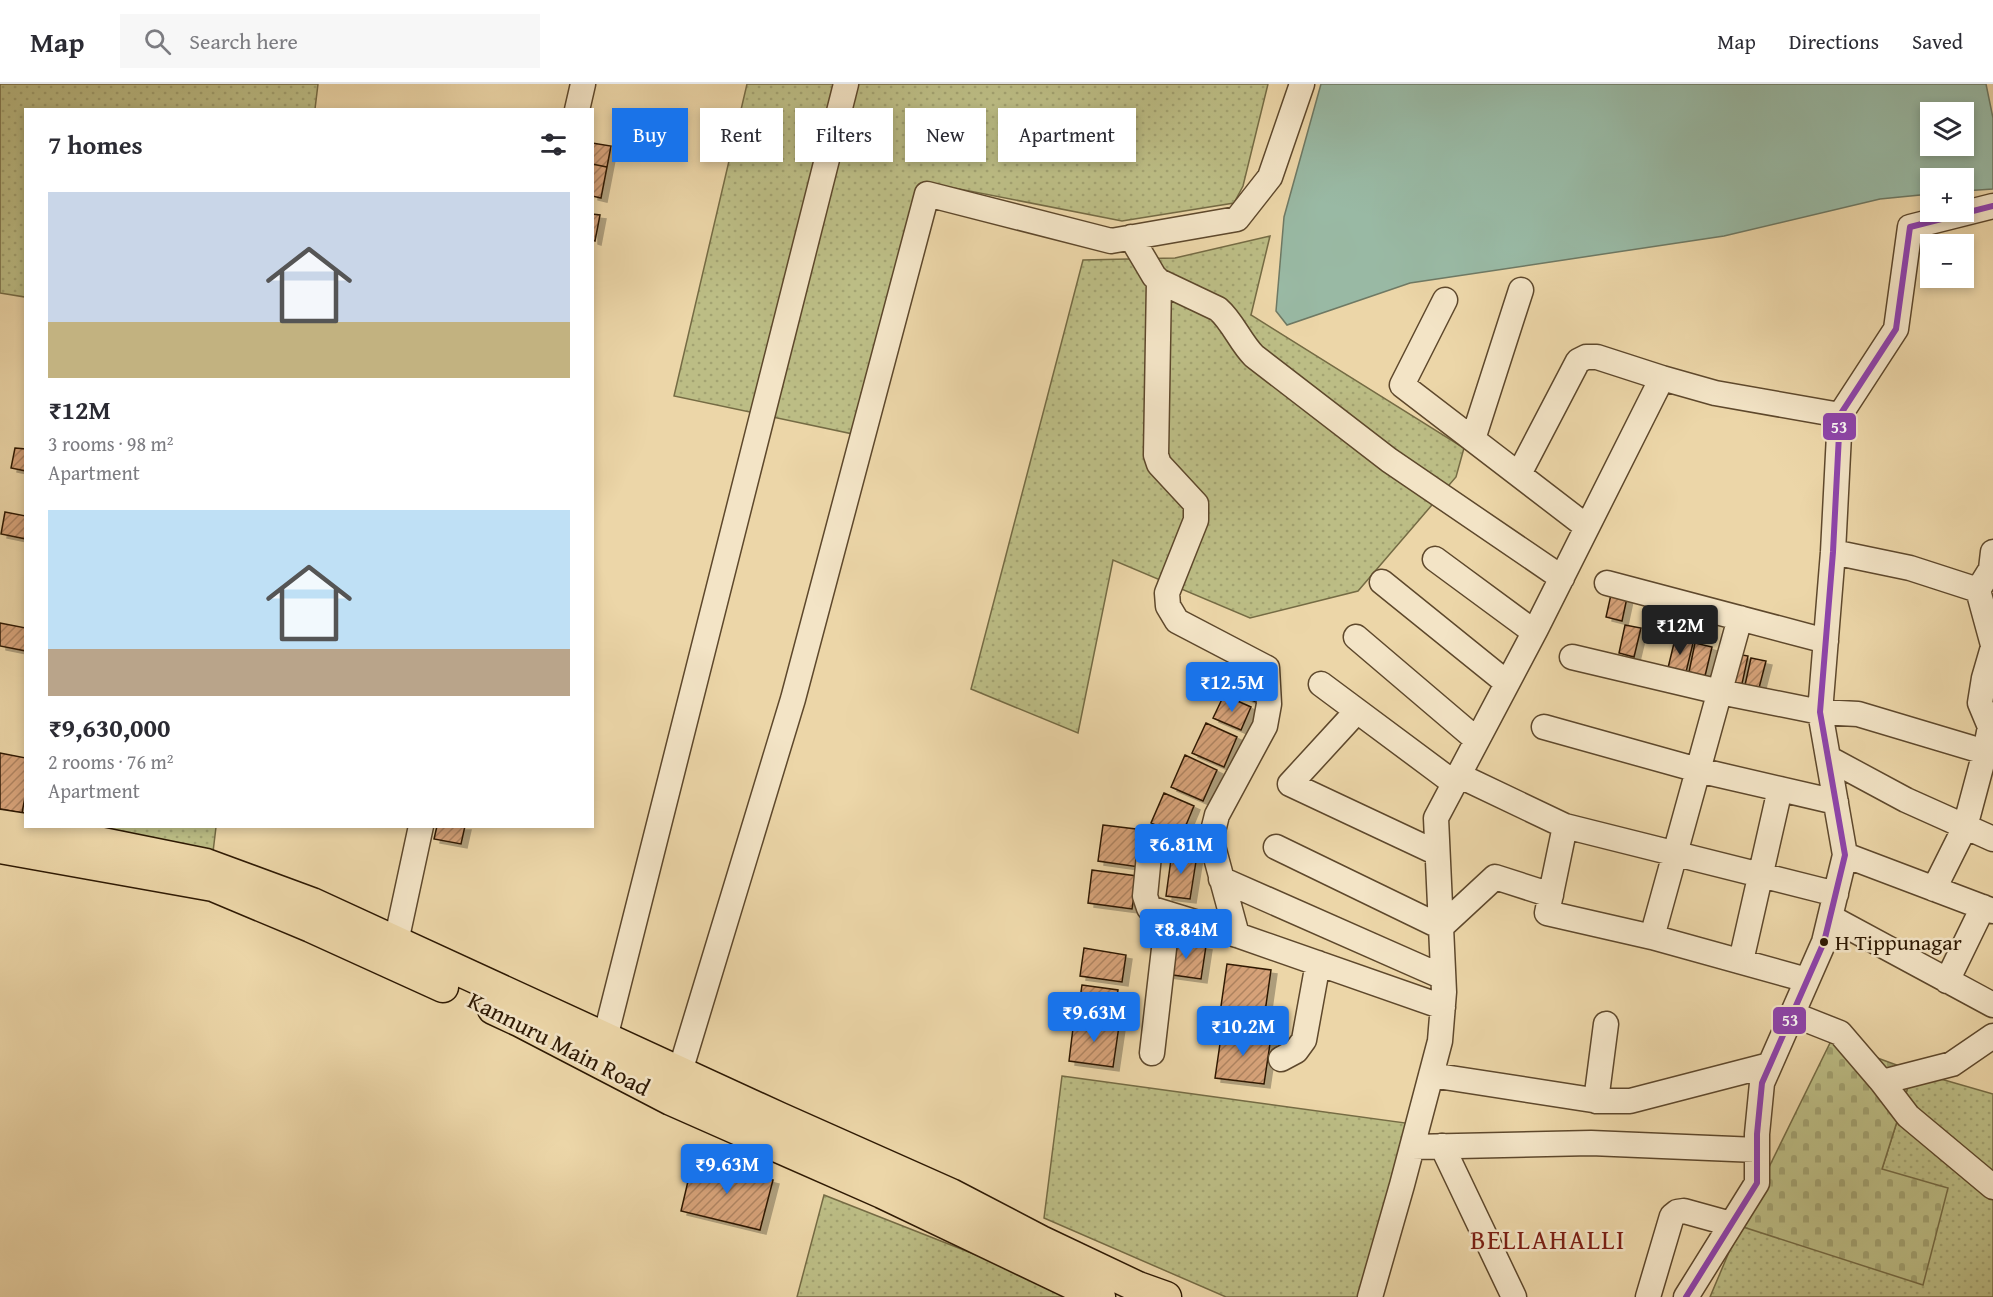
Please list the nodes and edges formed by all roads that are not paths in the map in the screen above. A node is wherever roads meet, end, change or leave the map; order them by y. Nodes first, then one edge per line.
1 (583, 84) edge
2 (846, 84) edge
3 (1302, 84) edge
4 (577, 108) edge
5 (1993, 206) edge
6 (1131, 237) junction
7 (1159, 281) junction
8 (1521, 290) dead end
9 (1445, 300) dead end
10 (1662, 378) junction
11 (1840, 415) junction
12 (1473, 439) junction
13 (1519, 474) junction
14 (1587, 527) junction
15 (1833, 552) junction
16 (1993, 552) edge
17 (1435, 559) dead end
18 (1562, 578) junction
19 (1382, 582) dead end
20 (1607, 583) dead end
21 (1978, 590) junction
22 (1740, 618) junction
23 (1534, 632) junction
24 (1356, 637) dead end
25 (1826, 641) junction
26 (1993, 646) edge
27 (1572, 657) dead end
28 (1507, 683) junction
29 (1321, 684) dead end
30 (1720, 692) junction
31 (1357, 711) junction
32 (1820, 712) junction
33 (1544, 727) dead end
34 (1477, 740) junction
35 (1989, 754) edge
36 (1828, 758) junction
37 (1698, 770) junction
38 (1456, 779) junction
39 (1780, 789) junction
40 (1836, 802) junction
41 (0, 825) edge
42 (1565, 826) junction
43 (1965, 827) junction
44 (421, 828) edge
45 (1993, 839) edge
46 (1150, 846) dead end
47 (1276, 847) dead end
48 (0, 848) edge
49 (1675, 853) junction
50 (1437, 854) junction
51 (1845, 855) junction
52 (1761, 875) junction
53 (1221, 879) junction
54 (1934, 889) junction
55 (1551, 895) junction
56 (1833, 905) junction
57 (1988, 909) edge
58 (1168, 914) junction
59 (1441, 927) junction
60 (1237, 935) junction
61 (1652, 937) junction
62 (396, 942) junction
63 (1741, 962) junction
64 (1318, 963) junction
65 (1443, 977) junction
66 (1807, 980) junction
67 (1947, 981) junction
68 (1993, 1005) edge
69 (1443, 1007) junction
70 (1792, 1014) junction
71 (1606, 1024) dead end
72 (1993, 1036) edge
73 (604, 1038) junction
74 (1152, 1053) dead end
75 (1281, 1059) dead end
76 (1769, 1065) junction
77 (1431, 1075) junction
78 (1882, 1082) junction
79 (676, 1086) junction
80 (1596, 1101) junction
81 (1442, 1146) junction
82 (1412, 1147) junction
83 (1757, 1150) junction
84 (1993, 1187) edge
85 (1731, 1224) junction
86 (1100, 1297) edge
87 (1166, 1297) edge
88 (1370, 1297) edge
89 (1514, 1297) edge
90 (1648, 1297) edge
91 (1686, 1297) edge

1 - 4 street
2 - 73 street
3 - 6 street
5 - 11 street
6 - 7 street
6 - 79 street
7 - 18 street
7 - 53 street
8 - 12 street
9 - 12 street
10 - 11 street
10 - 13 street
10 - 14 street
11 - 15 street
12 - 13 street
13 - 14 street
14 - 18 street
15 - 21 street
15 - 25 street
16 - 21 street
17 - 23 street
18 - 23 street
19 - 28 street
20 - 22 street
21 - 26 street
22 - 25 street
22 - 30 street
23 - 28 street
24 - 34 street
25 - 32 street
26 - 35 street
27 - 30 street
28 - 34 street
29 - 31 street
30 - 32 street
30 - 37 street
31 - 38 street
31 - 50 street
32 - 35 street
32 - 36 street
33 - 37 street
34 - 38 street
35 - 43 street
36 - 40 street
36 - 43 street
37 - 39 street
37 - 49 street
38 - 42 street
38 - 50 street
39 - 40 street
39 - 52 street
40 - 51 street
41 - 62 main road
42 - 49 street
42 - 55 street
43 - 45 street
43 - 54 street
44 - 62 street
46 - 58 street
47 - 59 street
48 - 79 main road, Kannuru Main Road
49 - 52 street
49 - 61 street
50 - 59 street
51 - 54 street
51 - 56 street
52 - 56 street
52 - 63 street
53 - 60 street
53 - 65 street
54 - 57 street
55 - 59 street
55 - 61 street
56 - 66 street
56 - 67 street
57 - 67 street
58 - 60 street
58 - 74 street
59 - 65 street
60 - 64 street
61 - 63 street
62 - 73 main road
63 - 66 street
64 - 69 street
64 - 75 street
65 - 69 street
66 - 70 street
67 - 68 street
69 - 77 street
70 - 76 street
70 - 78 street
71 - 80 street
72 - 78 street
73 - 79 main road
76 - 80 street
76 - 83 street
77 - 80 street
77 - 82 street
78 - 84 street
79 - 86 main road, Kannuru Main Road
79 - 87 main road
81 - 82 street
81 - 83 street
81 - 89 street
82 - 88 street
83 - 85 street
85 - 90 street
85 - 91 street

